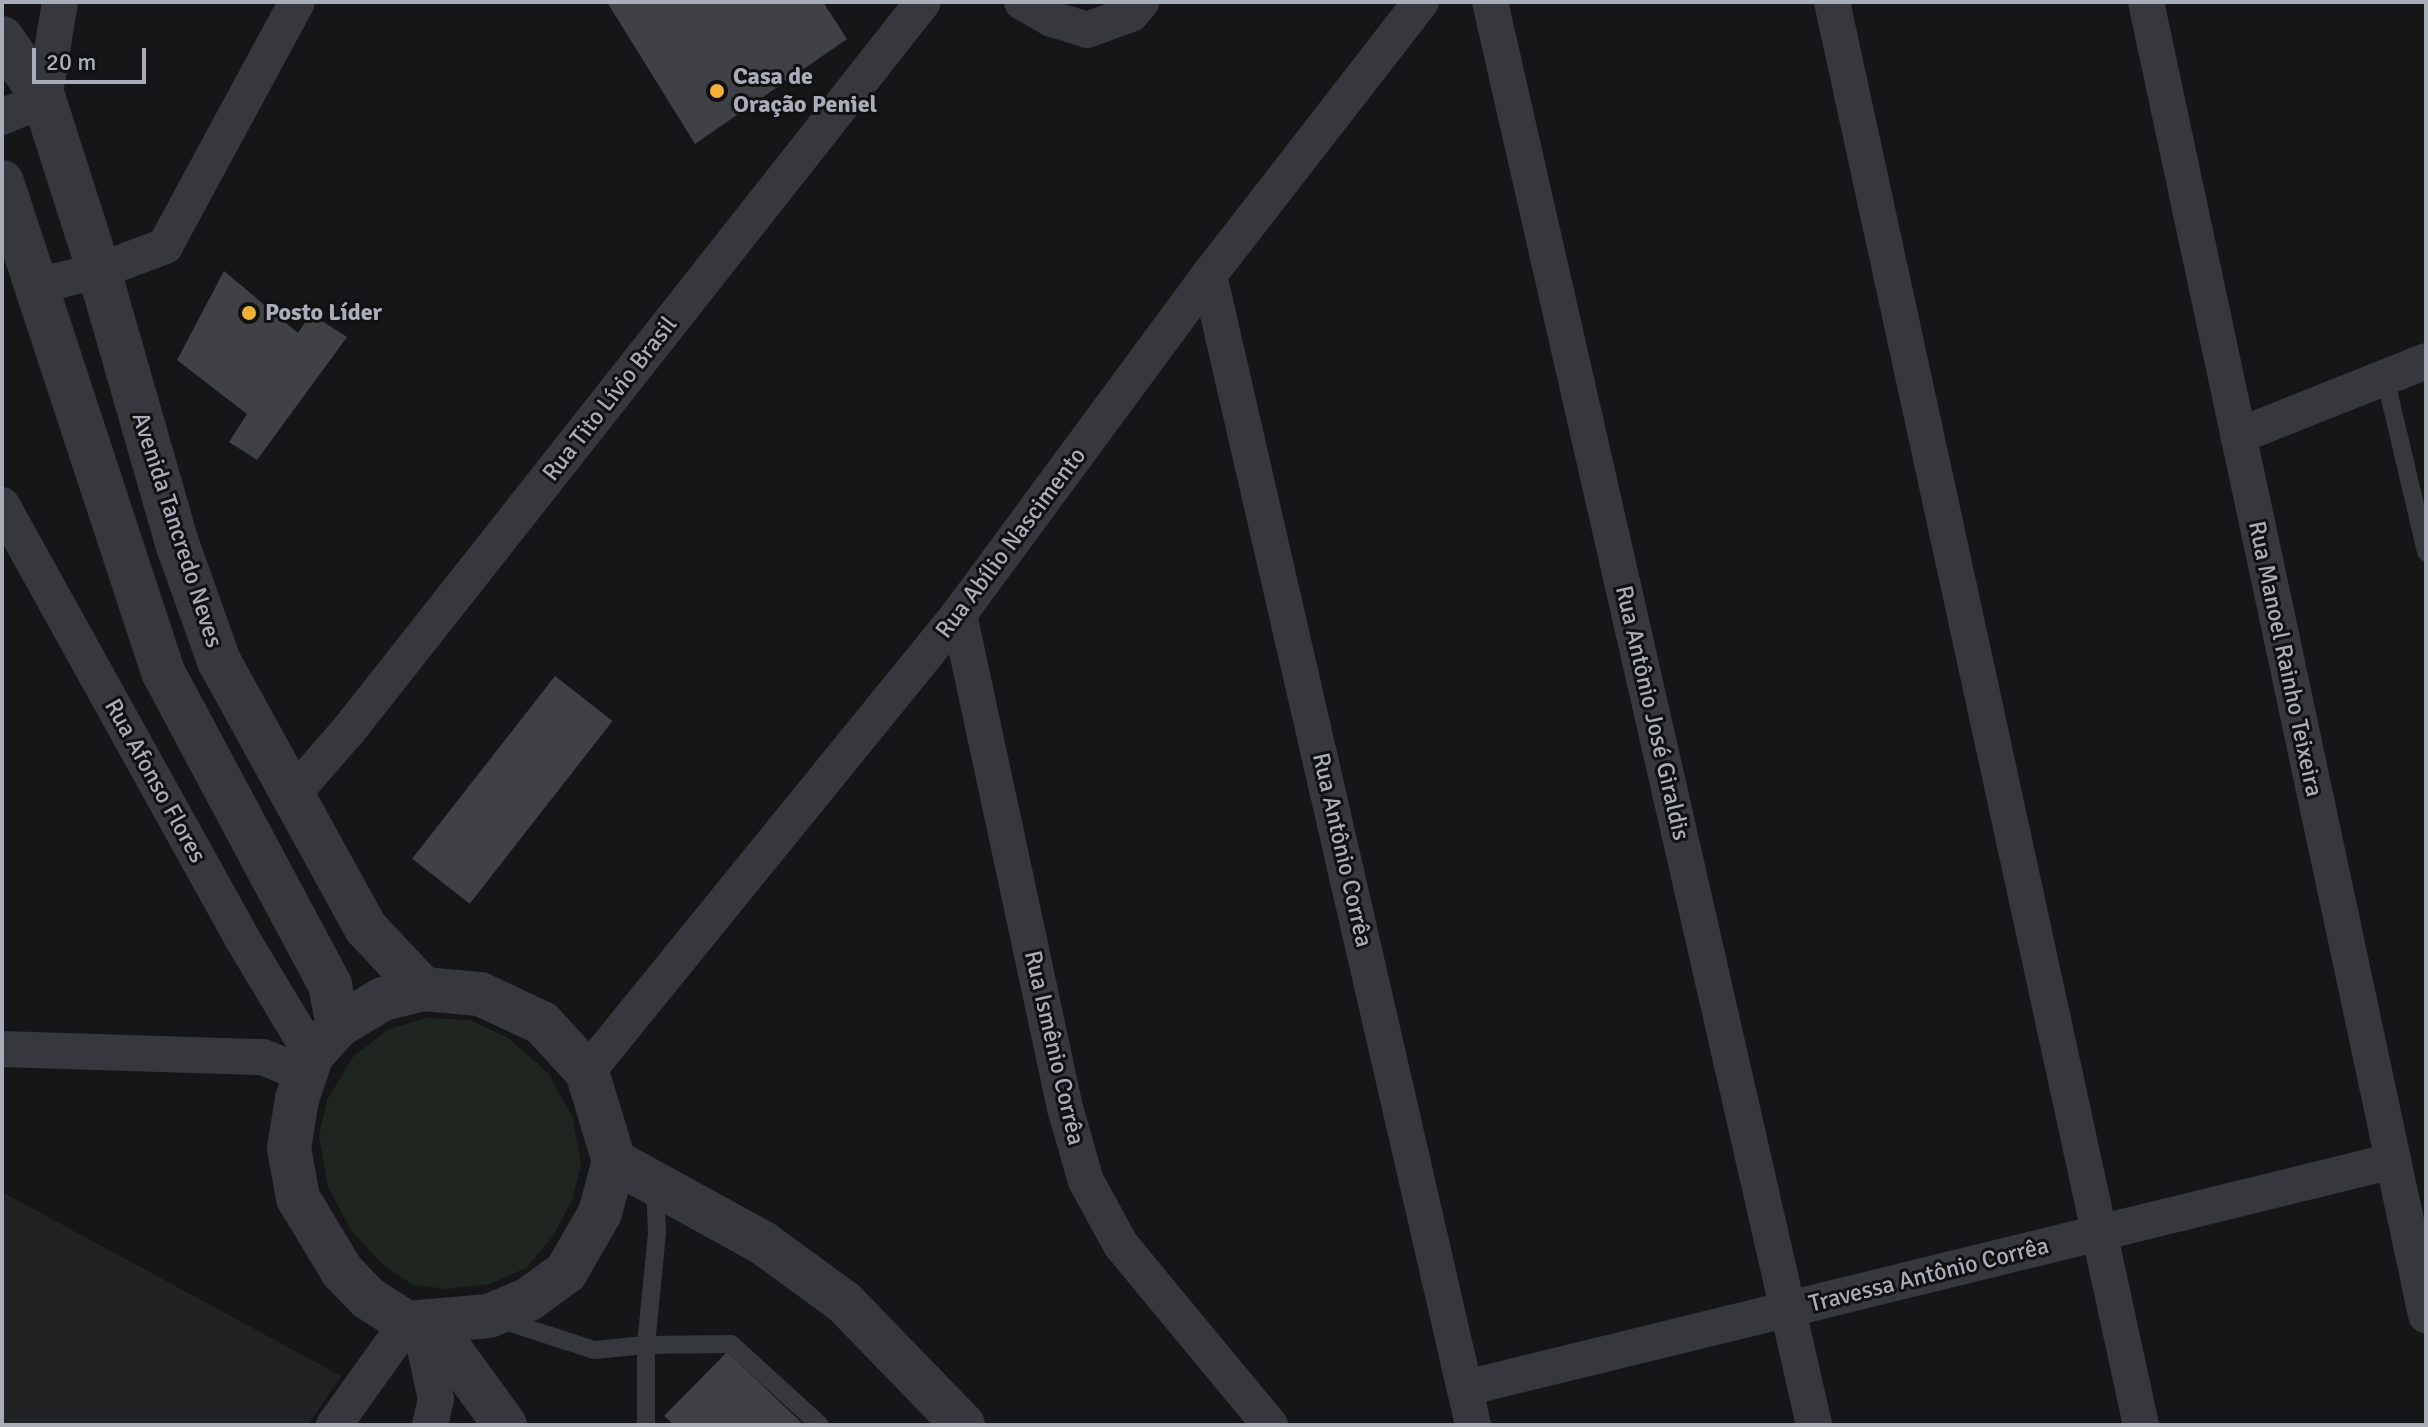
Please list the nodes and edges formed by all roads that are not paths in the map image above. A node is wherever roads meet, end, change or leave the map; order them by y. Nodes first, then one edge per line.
1 (60, 2) edge
2 (297, 2) edge
3 (923, 2) edge
4 (1022, 2) edge
5 (1141, 2) edge
6 (1421, 2) edge
7 (1490, 2) edge
8 (1832, 2) edge
9 (2146, 2) edge
10 (2, 38) edge
11 (44, 99) junction
12 (2, 117) edge
13 (2, 182) edge
14 (99, 271) junction
15 (1209, 275) junction
16 (35, 286) junction
17 (2426, 361) edge
18 (2385, 377) junction
19 (2238, 436) junction
20 (3, 507) edge
21 (2426, 552) edge
22 (959, 614) junction
23 (293, 794) junction
24 (423, 989) junction
25 (2, 1049) edge
26 (318, 1052) junction
27 (587, 1072) junction
28 (614, 1161) junction
29 (2393, 1161) junction
30 (654, 1183) junction
31 (2100, 1233) junction
32 (1788, 1309) junction
33 (2426, 1315) edge
34 (489, 1316) junction
35 (419, 1322) junction
36 (646, 1345) junction
37 (1466, 1388) junction
38 (334, 1425) edge
39 (430, 1425) edge
40 (505, 1425) edge
41 (646, 1425) edge
42 (820, 1425) edge
43 (963, 1425) edge
44 (1270, 1425) edge
45 (1473, 1425) edge
46 (1814, 1425) edge
47 (2141, 1425) edge

1 - 11 street
2 - 14 street
3 - 23 street, Rua Tito Lívio Brasil
4 - 5 street
6 - 15 street, Rua Abílio Nascimento
7 - 32 street, Rua Antônio José Giraldis
8 - 31 street
9 - 19 street, Rua Manoel Rainho Teixeira
10 - 11 street, Avenida Tancredo Neves
11 - 12 street
11 - 14 street, Avenida Tancredo Neves
13 - 16 street
14 - 16 street
14 - 23 street, Avenida Tancredo Neves
15 - 22 street, Rua Abílio Nascimento
15 - 37 street, Rua Antônio Corrêa
16 - 26 street
17 - 18 street
18 - 19 street
18 - 21 lane
19 - 29 street, Rua Manoel Rainho Teixeira
20 - 26 street, Rua Afonso Flores
22 - 27 street, Rua Abílio Nascimento
22 - 44 street, Rua Ismênio Corrêa
23 - 24 street, Avenida Tancredo Neves
24 - 26 street
24 - 27 street
25 - 26 street
26 - 35 street
27 - 28 street
28 - 30 street
28 - 34 street
29 - 31 street, Travessa Antônio Corrêa
29 - 33 street, Rua Manoel Rainho Teixeira
30 - 36 lane
30 - 43 street
31 - 32 street, Travessa Antônio Corrêa
31 - 47 street
32 - 37 street, Travessa Antônio Corrêa
32 - 46 street, Rua Antônio José Giraldis
34 - 35 street
34 - 36 lane
35 - 38 street
35 - 39 street
35 - 40 street
36 - 41 lane
36 - 42 lane
37 - 45 street, Rua Antônio Corrêa

